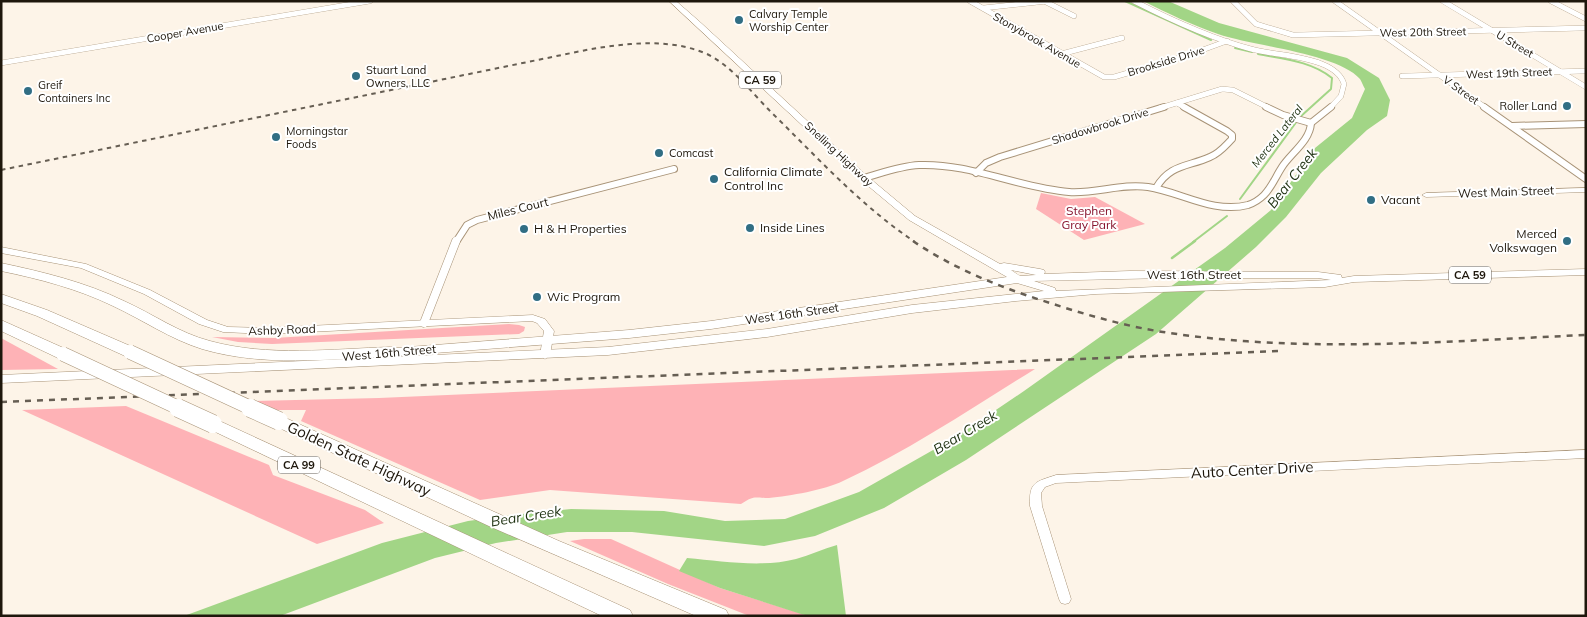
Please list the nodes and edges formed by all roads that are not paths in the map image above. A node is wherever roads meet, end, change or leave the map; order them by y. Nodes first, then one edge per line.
1 (370, 1) edge
2 (672, 1) edge
3 (970, 1) edge
4 (1047, 1) edge
5 (1134, 1) edge
6 (1233, 1) edge
7 (1335, 1) edge
8 (1443, 1) edge
9 (1551, 1) edge
10 (983, 8) junction
11 (1074, 16) dead end
12 (1586, 19) edge
13 (1586, 28) edge
14 (1491, 30) junction
15 (1380, 33) junction
16 (1122, 38) dead end
17 (1227, 41) junction
18 (1061, 54) junction
19 (1, 64) edge
20 (1586, 71) edge
21 (1560, 72) junction
22 (1439, 75) junction
23 (1402, 76) dead end
24 (1104, 77) joint
25 (1586, 87) edge
26 (1177, 103) junction
27 (1311, 123) junction
28 (1586, 124) edge
29 (1512, 126) junction
30 (674, 169) dead end
31 (976, 173) junction
32 (864, 178) junction
33 (1586, 179) edge
34 (1156, 188) junction
35 (1586, 190) edge
36 (1426, 195) dead end
37 (1, 250) edge
38 (968, 251) junction
39 (993, 265) junction
40 (1, 267) edge
41 (1586, 272) edge
42 (1069, 275) junction
43 (1354, 279) junction
44 (1021, 280) junction
45 (971, 284) junction
46 (1228, 287) joint
47 (1141, 290) joint
48 (1096, 291) junction
49 (1, 298) edge
50 (912, 309) junction
51 (424, 322) junction
52 (1, 325) edge
53 (547, 341) junction
54 (391, 352) junction
55 (545, 355) junction
56 (230, 368) junction
57 (1, 379) edge
58 (1586, 454) edge
59 (1065, 599) dead end
60 (623, 616) edge
61 (719, 616) edge

1 - 19 street, Cooper Avenue
2 - 32 main road, Snelling Highway / CA 59
3 - 10 street, Stonybrook Avenue
4 - 10 street
4 - 11 street
5 - 17 street
6 - 15 street, West 20th Street
7 - 15 street, V Street
8 - 14 street, U Street
9 - 12 street
10 - 18 street, Stonybrook Avenue
13 - 14 street, West 20th Street
14 - 15 street, West 20th Street
14 - 21 street, U Street
15 - 22 street, V Street
16 - 18 street
17 - 24 street, Brookside Drive
17 - 27 street
18 - 24 street, Stonybrook Avenue
20 - 21 street, West 19th Street
21 - 22 street, West 19th Street
21 - 25 street, U Street
22 - 23 street, West 19th Street
22 - 29 street, V Street
26 - 27 street, Shadowbrook Drive
26 - 31 street, Shadowbrook Drive
26 - 34 street
27 - 34 street
28 - 29 street
29 - 33 street, V Street
30 - 51 street, Miles Court
31 - 32 street
31 - 34 street
32 - 38 main road, Snelling Highway / CA 59
35 - 36 street, West Main Street
37 - 51 main road, Ashby Road
38 - 39 main road, Snelling Highway / CA 59
38 - 45 main road
39 - 42 main road, CA 59
39 - 44 main road, Snelling Highway / CA 59
40 - 54 highway
41 - 43 main road, West 16th Street / CA 59
42 - 43 main road, West 16th Street / CA 59
42 - 44 main road, West 16th Street
43 - 46 main road, West 16th Street / CA 59
44 - 45 main road, West 16th Street
44 - 48 main road, CA 59
44 - 50 main road
45 - 53 main road, West 16th Street
46 - 47 main road, West 16th Street / CA 59
47 - 48 main road, West 16th Street / CA 59
48 - 50 main road, West 16th Street
49 - 61 highway, Golden State Highway / CA 99, bridge
50 - 55 main road, West 16th Street
51 - 53 main road, Ashby Road
52 - 60 highway, CA 99, bridge
53 - 54 main road, West 16th Street
53 - 55 main road, Ashby Road
54 - 56 main road, West 16th Street
55 - 56 main road, West 16th Street
56 - 57 main road, West 16th Street
58 - 59 street, Auto Center Drive

